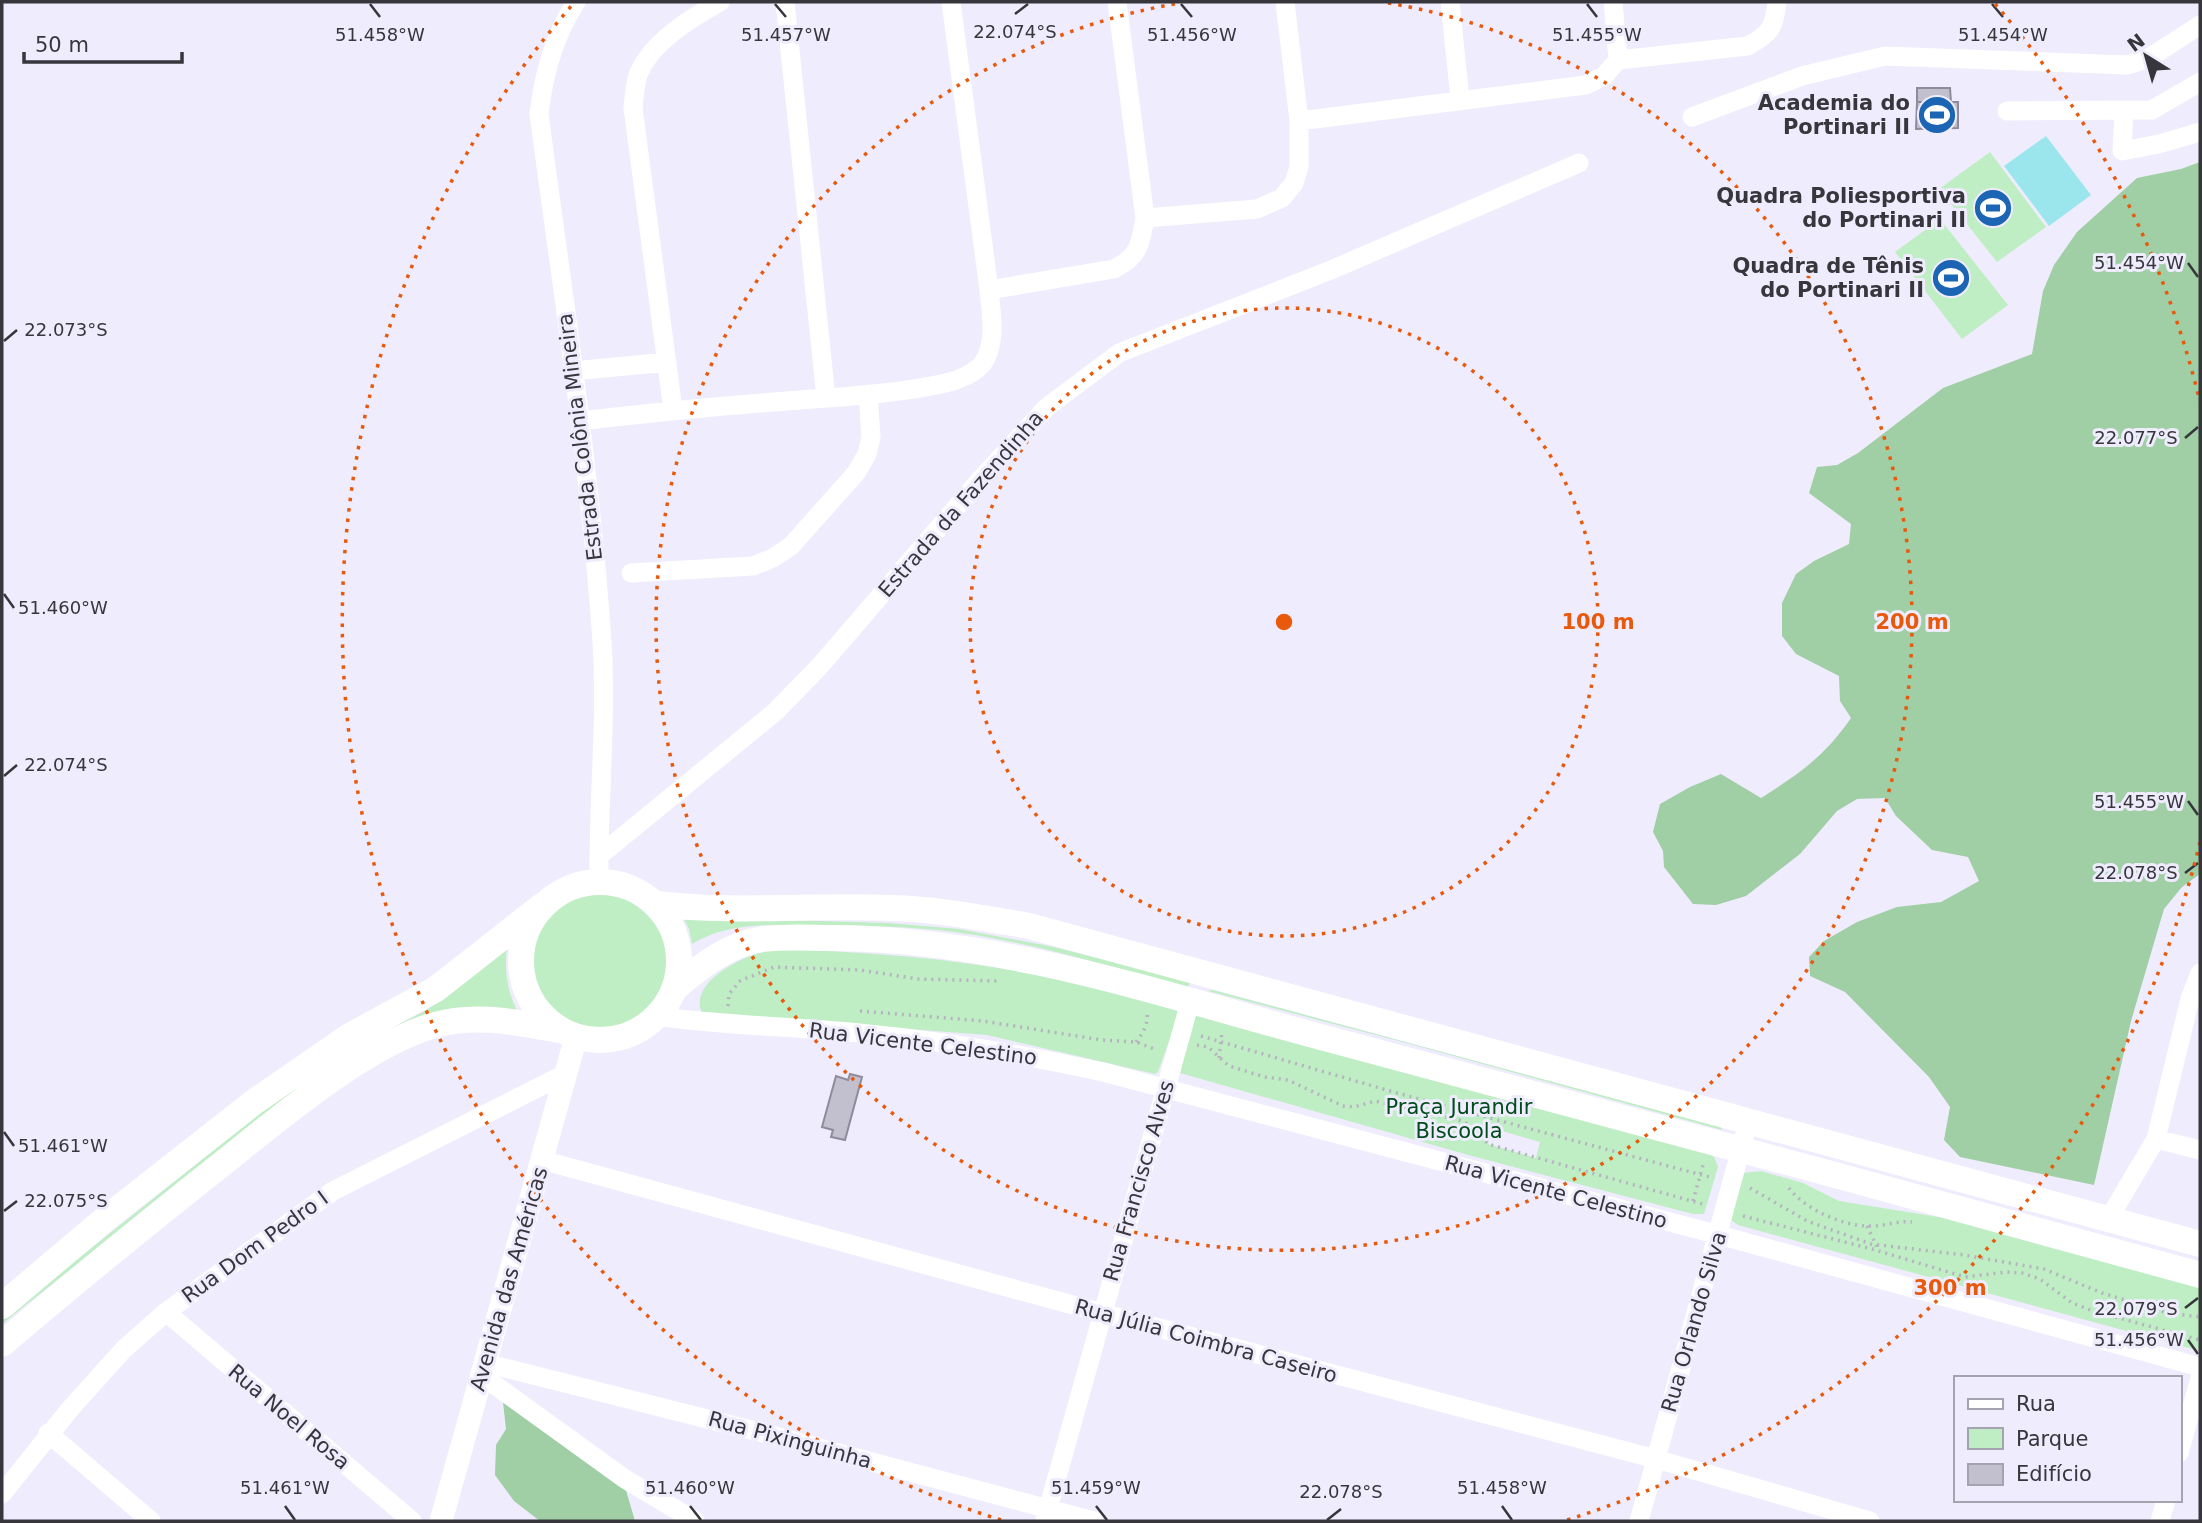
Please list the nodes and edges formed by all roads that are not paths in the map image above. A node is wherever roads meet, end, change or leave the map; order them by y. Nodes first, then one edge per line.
1 (576, 2) edge
2 (720, 2) edge
3 (785, 2) edge
4 (951, 2) edge
5 (1117, 2) edge
6 (1284, 2) edge
7 (1450, 2) edge
8 (1614, 2) edge
9 (1777, 2) edge
10 (2200, 25) edge
11 (1618, 60) junction
12 (2200, 82) edge
13 (1460, 99) junction
14 (2007, 111) dead end
15 (2124, 111) junction
16 (1692, 117) dead end
17 (1299, 121) junction
18 (2200, 132) edge
19 (1579, 163) dead end
20 (1145, 218) junction
21 (989, 290) junction
22 (667, 362) junction
23 (573, 371) junction
24 (868, 394) junction
25 (826, 398) junction
26 (673, 410) junction
27 (580, 421) junction
28 (631, 573) dead end
29 (599, 869) junction
30 (656, 904) junction
31 (543, 905) junction
32 (2200, 974) edge
33 (674, 989) junction
34 (1190, 1002) junction
35 (656, 1016) junction
36 (568, 1033) junction
37 (565, 1074) junction
38 (1164, 1088) junction
39 (1748, 1123) junction
40 (2156, 1139) junction
41 (1741, 1148) junction
42 (2200, 1150) edge
43 (542, 1160) junction
44 (2109, 1219) junction
45 (1719, 1235) junction
46 (2200, 1244) edge
47 (2200, 1275) edge
48 (2, 1306) edge
49 (166, 1312) junction
50 (1102, 1313) junction
51 (2, 1344) edge
52 (2200, 1367) edge
53 (483, 1369) junction
54 (2200, 1378) edge
55 (48, 1433) junction
56 (2181, 1446) edge
57 (1656, 1459) junction
58 (2, 1494) edge
59 (2165, 1502) edge
60 (1047, 1515) edge
61 (151, 1521) edge
62 (412, 1521) edge
63 (441, 1521) edge
64 (695, 1521) edge
65 (1094, 1521) edge
66 (1639, 1521) edge
67 (1870, 1521) edge
68 (2160, 1521) edge

1 - 23 street, Estrada Colônia Mineira
2 - 22 street
3 - 25 street
4 - 21 street
5 - 20 street
6 - 17 street
7 - 13 street
8 - 11 street
9 - 11 street
10 - 16 street
11 - 13 street
12 - 15 street
13 - 17 street
14 - 15 street
15 - 18 street
17 - 20 street
19 - 29 street, Estrada da Fazendinha
20 - 21 street
21 - 24 street
22 - 23 street
22 - 26 street
23 - 27 street, Estrada Colônia Mineira
24 - 25 street
24 - 28 street
25 - 26 street
26 - 27 street
27 - 29 street, Estrada Colônia Mineira
29 - 30 main road
29 - 31 main road
30 - 33 main road
30 - 39 main road
31 - 36 main road
31 - 48 main road
32 - 40 street
33 - 34 main road
33 - 35 main road
34 - 38 street, Rua Francisco Alves
34 - 41 main road
35 - 36 main road
35 - 38 street, Rua Vicente Celestino
36 - 37 street, Avenida das Américas
36 - 51 main road
37 - 43 street, Avenida das Américas
37 - 49 street, Rua Dom Pedro I
38 - 45 street, Rua Vicente Celestino
38 - 50 street, Rua Francisco Alves
39 - 41 street, Rua Orlando Silva
39 - 44 main road
40 - 42 street
40 - 44 street
41 - 45 street, Rua Orlando Silva
41 - 47 main road
43 - 50 street, Rua Júlia Coimbra Caseiro
43 - 53 street, Avenida das Américas
44 - 46 main road
45 - 52 street, Rua Vicente Celestino
45 - 57 street, Rua Orlando Silva
49 - 55 street, Rua Dom Pedro I
49 - 62 street, Rua Noel Rosa
50 - 57 street, Rua Júlia Coimbra Caseiro
50 - 60 street, Rua Francisco Alves
53 - 60 street, Rua Pixinguinha
53 - 63 street, Avenida das Américas
53 - 64 street
54 - 56 street
55 - 58 street, Rua Dom Pedro I
55 - 61 street
57 - 66 street, Rua Orlando Silva
57 - 67 street, Rua Júlia Coimbra Caseiro
59 - 68 street
60 - 65 street, Rua Pixinguinha

